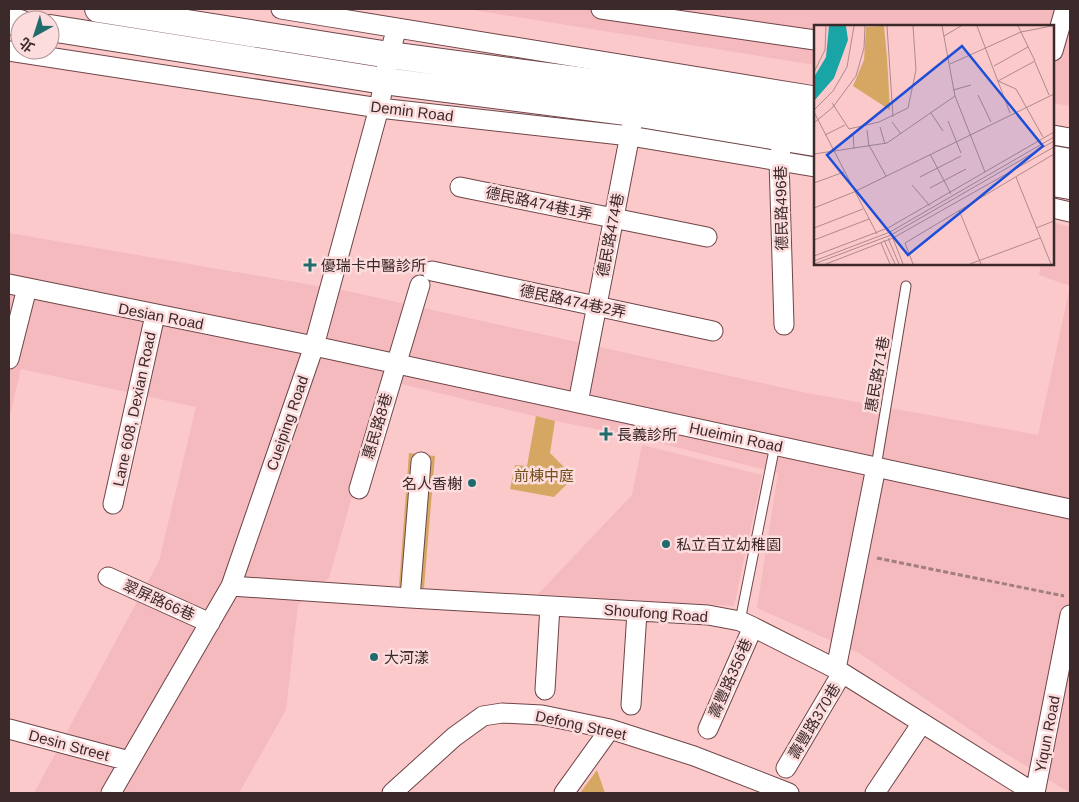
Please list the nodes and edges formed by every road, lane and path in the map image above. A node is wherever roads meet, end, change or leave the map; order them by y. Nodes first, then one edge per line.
1 (98, 9) edge
2 (281, 9) edge
3 (601, 9) edge
4 (1066, 9) edge
5 (657, 13) edge
6 (397, 28) junction
7 (60, 30) edge
8 (814, 40) edge
9 (1054, 48) edge
10 (9, 51) edge
11 (389, 55) junction
12 (384, 81) junction
13 (814, 97) edge
14 (636, 101) junction
15 (380, 108) junction
16 (814, 117) edge
17 (784, 125) junction
18 (1054, 135) edge
19 (1070, 138) edge
20 (814, 142) edge
21 (1054, 159) edge
22 (1070, 162) edge
23 (814, 166) edge
24 (1054, 185) edge
25 (460, 187) dead end
26 (1066, 203) edge
27 (614, 218) junction
28 (707, 237) dead end
29 (432, 271) dead end
30 (9, 284) edge
31 (420, 285) dead end
32 (906, 286) dead end
33 (27, 288) junction
34 (597, 306) junction
35 (155, 315) junction
36 (784, 325) dead end
37 (713, 331) dead end
38 (314, 346) junction
39 (9, 359) edge
40 (396, 364) junction
41 (578, 403) junction
42 (775, 445) junction
43 (421, 462) dead end
44 (876, 467) junction
45 (359, 489) dead end
46 (113, 504) dead end
47 (1070, 509) edge
48 (859, 554) junction
49 (108, 577) dead end
50 (231, 586) junction
51 (1070, 597) edge
52 (410, 598) junction
53 (550, 606) junction
54 (638, 612) junction
55 (1070, 615) edge
56 (210, 623) junction
57 (746, 624) junction
58 (1066, 657) edge
59 (839, 671) junction
60 (545, 690) dead end
61 (631, 705) dead end
62 (922, 723) junction
63 (9, 729) edge
64 (610, 729) junction
65 (708, 729) dead end
66 (129, 761) junction
67 (786, 768) dead end
68 (112, 793) edge
69 (392, 793) edge
70 (564, 793) edge
71 (789, 793) edge
72 (875, 793) edge
73 (1035, 793) edge

1 - 11 street, Demin Road
2 - 6 street, Demin Road
3 - 5 street
4 - 9 street
5 - 8 street
6 - 11 street, Cueiping Road
6 - 14 street, Demin Road
7 - 12 street, Demin Road
10 - 15 street, Demin Road
11 - 12 street, Cueiping Road
11 - 14 street, Demin Road
12 - 14 street, Demin Road
12 - 15 street, Cueiping Road
13 - 17 street, Demin Road
14 - 15 street, Demin Road
14 - 17 street, Demin Road
14 - 17 street, Demin Road
14 - 27 street, 德民路474巷
15 - 38 street, Cueiping Road
16 - 17 street, Demin Road
17 - 20 street, Demin Road
17 - 23 street, Demin Road
17 - 36 street, 德民路496巷
18 - 19 street
21 - 22 street
24 - 26 street
25 - 27 street, 德民路474巷1弄
27 - 28 street, 德民路474巷1弄
27 - 34 street, 德民路474巷
29 - 34 street, 德民路474巷2弄
30 - 33 street, Desian Road
31 - 40 street, 惠民路8巷
32 - 44 lane, 惠民路71巷
33 - 35 street, Desian Road
33 - 39 street
34 - 37 street, 德民路474巷2弄
34 - 41 street, 德民路474巷
35 - 38 street, Desian Road
35 - 46 street, Lane 608, Dexian Road
38 - 40 street, Hueimin Road
38 - 50 street, Cueiping Road
40 - 41 street, Hueimin Road
40 - 45 street, 惠民路8巷
41 - 42 street, Hueimin Road
42 - 44 street, Hueimin Road
42 - 57 lane
43 - 52 street
44 - 47 street, Hueimin Road
44 - 48 street, 壽豐路370巷
48 - 51 path
48 - 59 street, 壽豐路370巷
49 - 56 street, 翠屏路66巷
50 - 52 street, Shoufong Road
50 - 56 street, Cueiping Road
52 - 53 street, Shoufong Road
53 - 54 street, Shoufong Road
53 - 60 street
54 - 57 street, Shoufong Road
54 - 61 street
55 - 58 street, Yiqun Road
56 - 66 street, Cueiping Road
57 - 59 street, Shoufong Road
57 - 65 street, 壽豐路356巷
58 - 73 street, Yiqun Road
59 - 62 street, Shoufong Road
59 - 67 street, 壽豐路370巷
62 - 72 street
62 - 73 street, Shoufong Road
63 - 66 street, Desin Street
64 - 69 street, Defong Street
64 - 70 street
64 - 71 street, Defong Street
66 - 68 street, Cueiping Road

